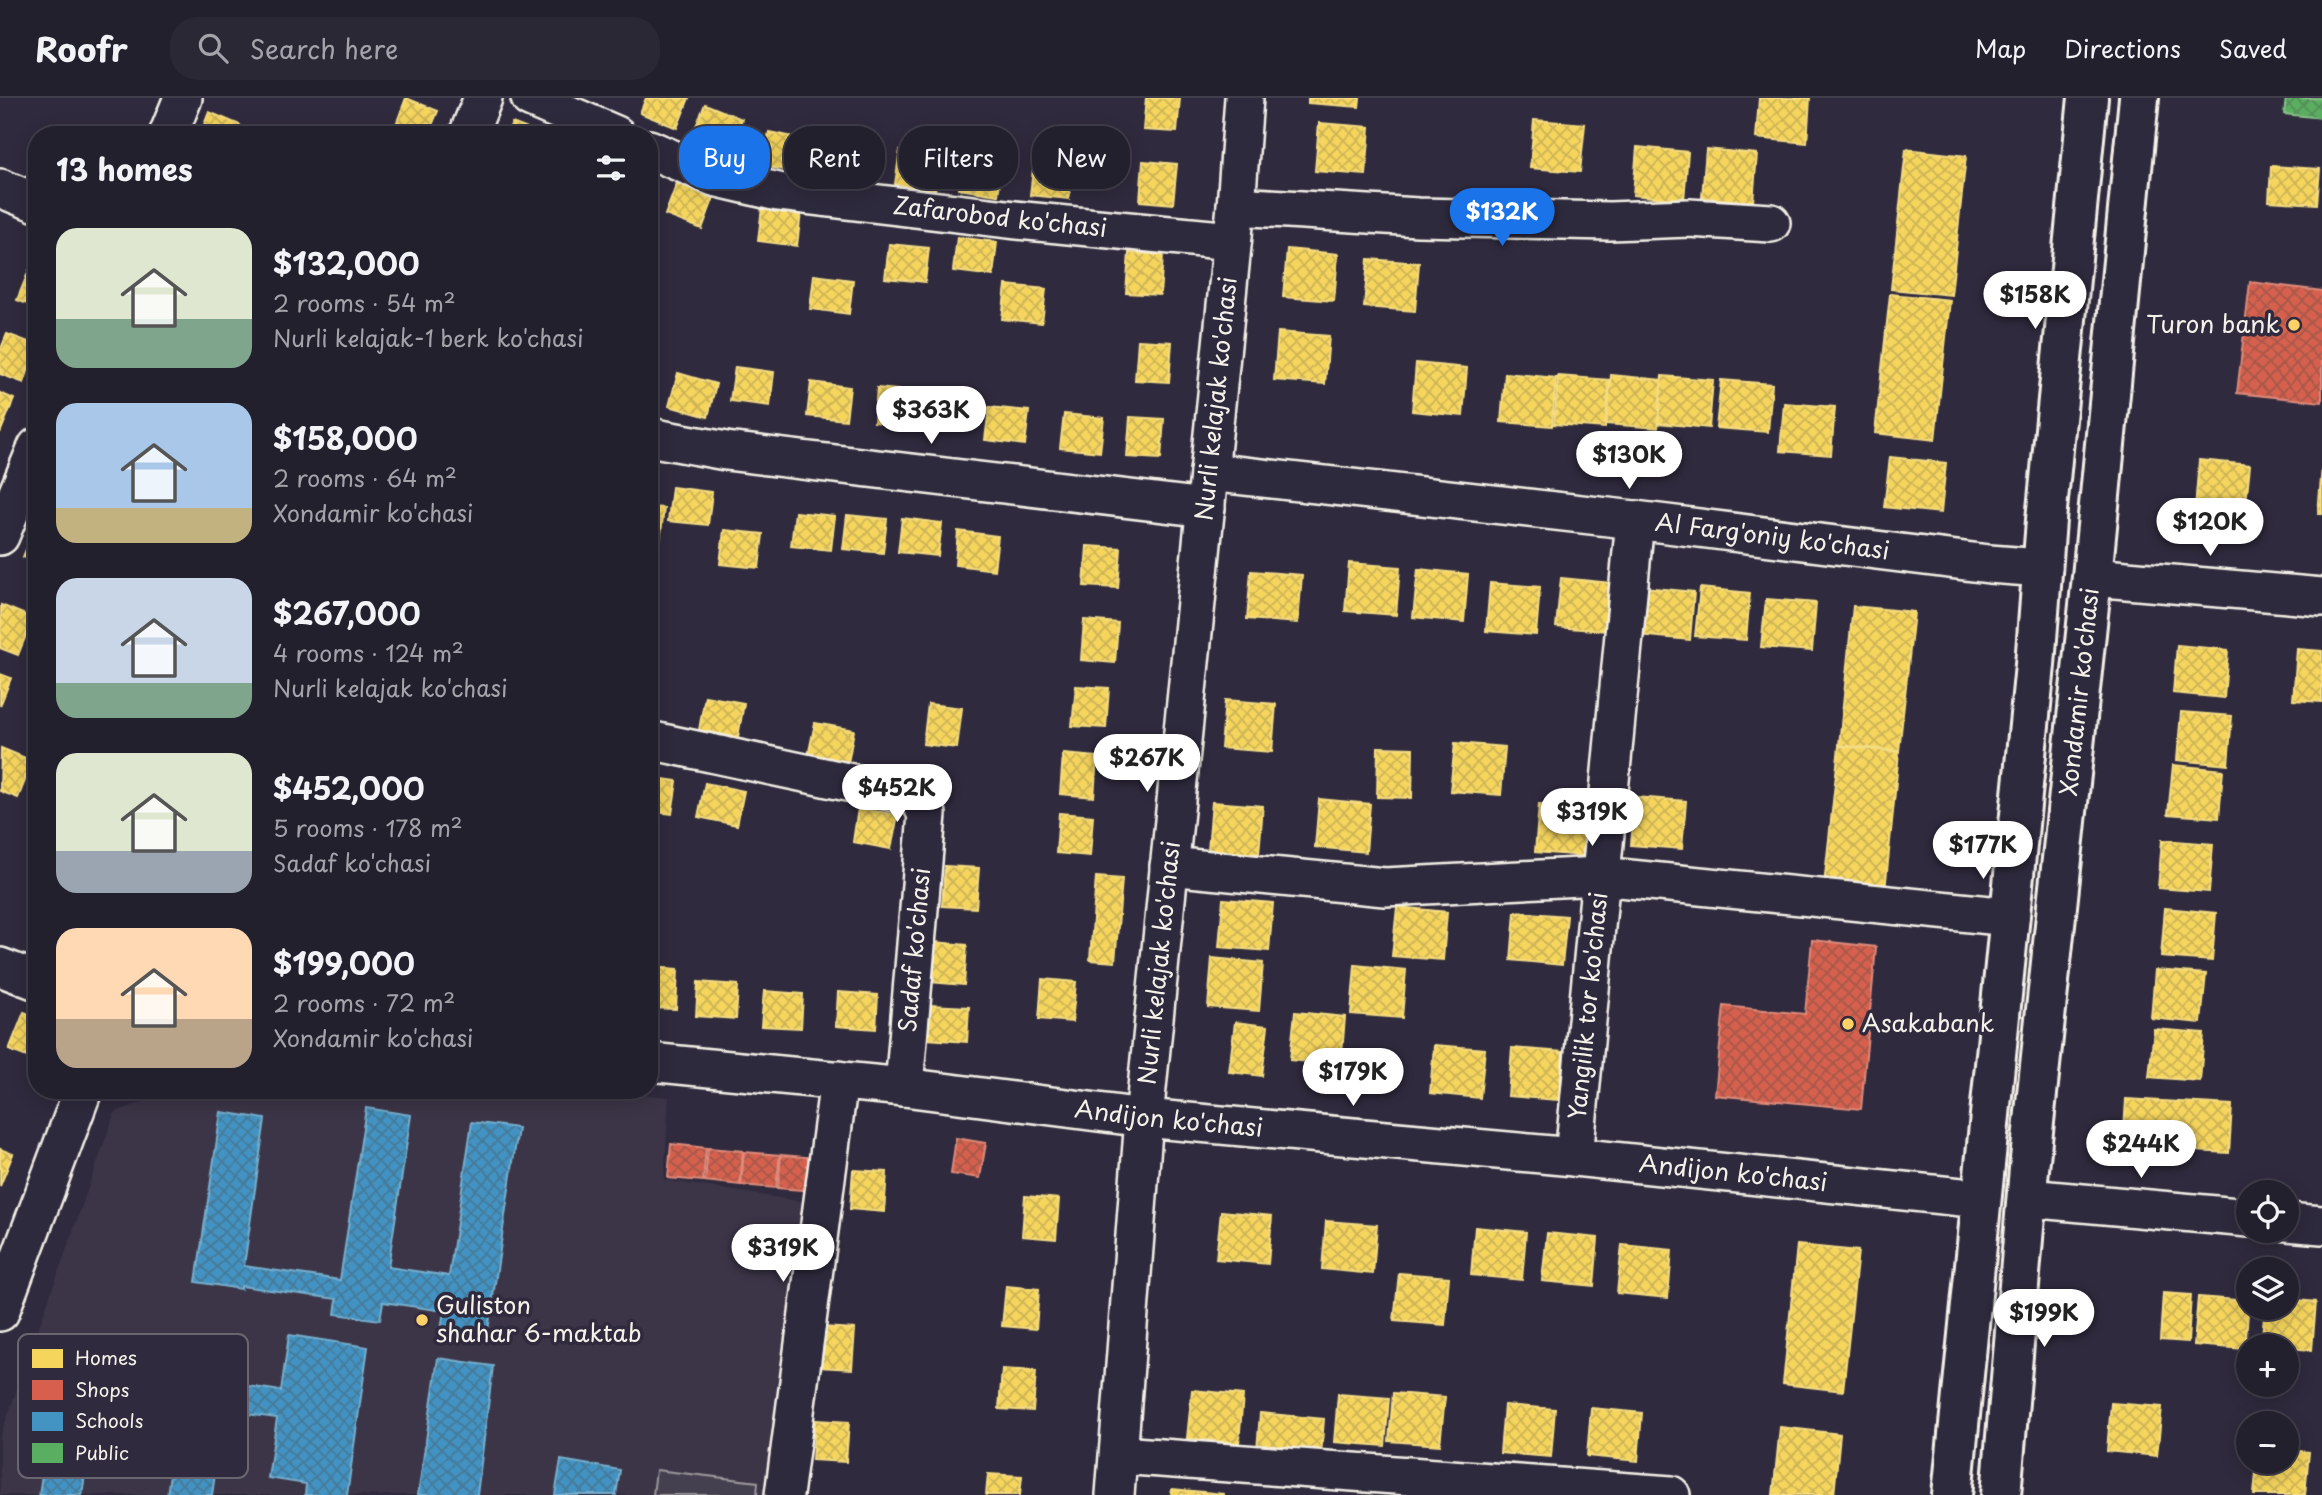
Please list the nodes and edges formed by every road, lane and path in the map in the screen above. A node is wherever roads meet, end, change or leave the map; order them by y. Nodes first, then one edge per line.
1 (183, 98) edge
2 (482, 98) edge
3 (530, 98) edge
4 (1244, 98) edge
5 (2088, 98) edge
6 (2139, 98) edge
7 (172, 126) edge
8 (471, 126) edge
9 (595, 126) edge
10 (658, 153) edge
11 (0, 188) edge
12 (28, 199) edge
13 (1772, 223) dead end
14 (1234, 224) junction
15 (658, 438) edge
16 (28, 469) edge
17 (1209, 472) junction
18 (1206, 508) junction
19 (1635, 520) junction
20 (0, 536) edge
21 (2043, 568) junction
22 (2092, 577) junction
23 (2322, 597) edge
24 (658, 742) edge
25 (1169, 866) junction
26 (1600, 876) junction
27 (2010, 917) junction
28 (0, 967) edge
29 (28, 978) edge
30 (658, 1063) edge
31 (839, 1080) junction
32 (904, 1087) junction
33 (80, 1099) edge
34 (1144, 1118) junction
35 (1574, 1157) junction
36 (2027, 1198) junction
37 (1981, 1199) junction
38 (2236, 1217) edge
39 (2299, 1223) edge
40 (2322, 1225) edge
41 (0, 1312) edge
42 (1119, 1455) junction
43 (784, 1495) edge
44 (1115, 1495) edge
45 (1671, 1495) edge
46 (1952, 1495) edge
47 (2001, 1495) edge

1 - 7 street
2 - 8 street
3 - 9 street
4 - 14 street, Nurli kelajak ko'chasi
5 - 21 main road, Xondamir ko'chasi
6 - 22 main road, Xondamir ko'chasi
10 - 14 street, Zafarobod ko'chasi
11 - 12 street
13 - 14 street, Zafarobod ko'chasi
14 - 17 street, Nurli kelajak ko'chasi
15 - 18 street
16 - 20 street
17 - 18 street, Nurli kelajak ko'chasi
17 - 19 street, Al Farg'oniy ko'chasi
18 - 25 street, Nurli kelajak ko'chasi
19 - 21 street, Al Farg'oniy ko'chasi
19 - 26 street, Yangilik tor ko'chasi
21 - 27 main road, Xondamir ko'chasi
22 - 23 street
22 - 36 main road, Xondamir ko'chasi
24 - 32 street, Sadaf ko'chasi
25 - 26 street
25 - 34 street, Nurli kelajak ko'chasi
26 - 27 street
26 - 35 street, Yangilik tor ko'chasi
27 - 37 main road, Xondamir ko'chasi
28 - 29 street
30 - 31 street, Andijon ko'chasi
31 - 32 street, Andijon ko'chasi
31 - 43 street
32 - 34 street, Andijon ko'chasi
33 - 41 street
34 - 35 street, Andijon ko'chasi
34 - 42 street, Nurli kelajak ko'chasi
35 - 37 street, Andijon ko'chasi
36 - 38 street
36 - 47 main road, Xondamir ko'chasi
37 - 46 main road, Xondamir ko'chasi
39 - 40 street
42 - 44 street, Nurli kelajak ko'chasi
42 - 45 street

